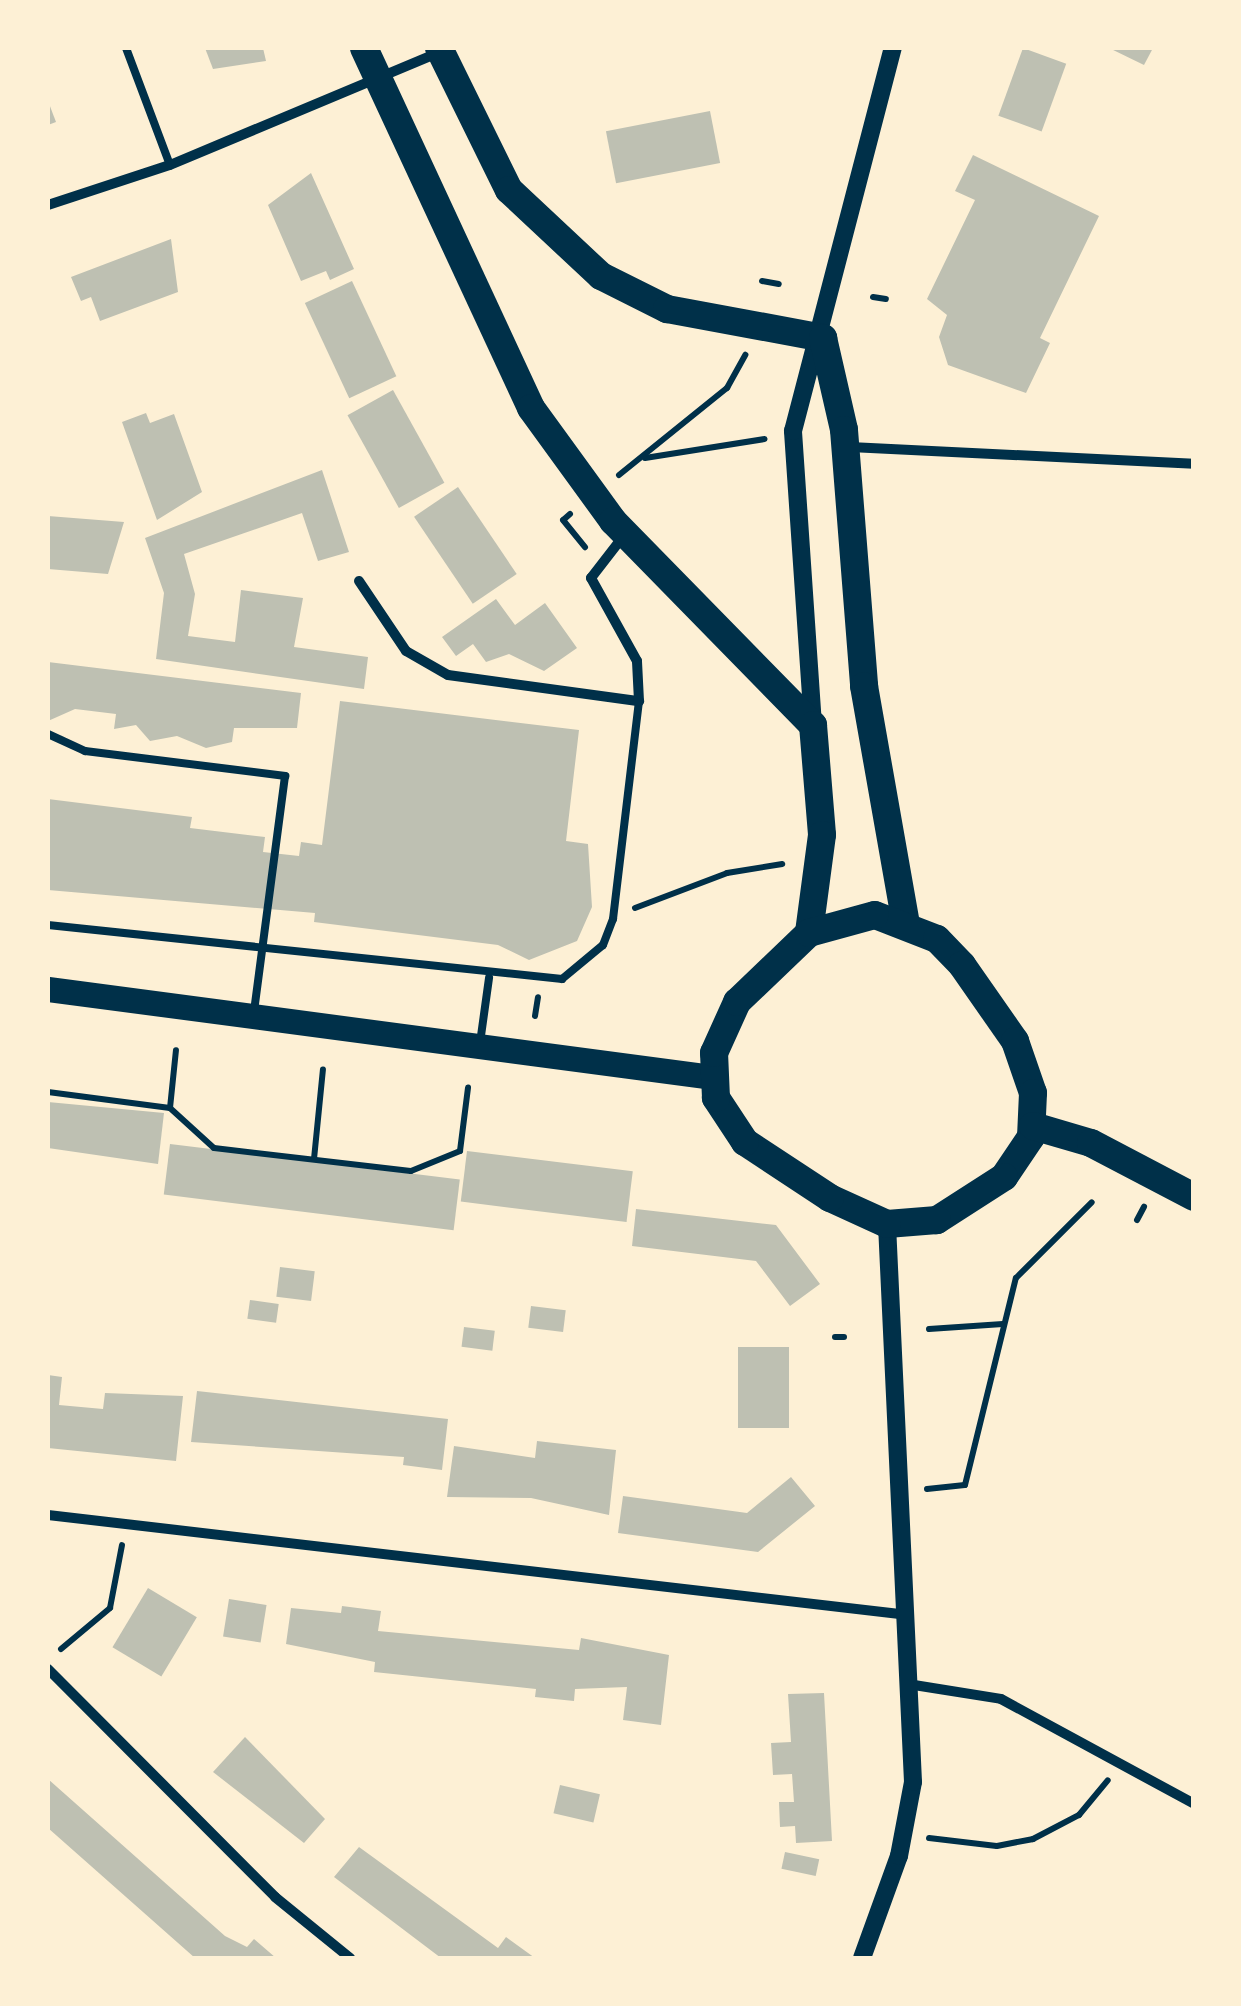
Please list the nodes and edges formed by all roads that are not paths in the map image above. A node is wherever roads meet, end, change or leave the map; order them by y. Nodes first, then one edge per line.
1 (126, 48) edge
2 (364, 48) edge
3 (893, 48) edge
4 (440, 50) edge
5 (376, 78) junction
6 (170, 165) junction
7 (48, 204) edge
8 (823, 338) junction
9 (845, 447) junction
10 (1194, 464) edge
11 (625, 534) junction
12 (359, 581) dead end
13 (639, 701) junction
14 (813, 725) junction
15 (48, 734) edge
16 (906, 924) junction
17 (48, 925) edge
18 (809, 932) junction
19 (260, 950) junction
20 (489, 978) junction
21 (48, 989) edge
22 (253, 1015) junction
23 (480, 1043) junction
24 (713, 1076) junction
25 (1034, 1126) junction
26 (1194, 1197) edge
27 (887, 1224) junction
28 (48, 1515) edge
29 (909, 1615) junction
30 (48, 1669) edge
31 (914, 1685) junction
32 (1194, 1804) edge
33 (350, 1958) edge
34 (862, 1958) edge

1 - 6 lane
2 - 5 highway
3 - 8 street
4 - 5 street
4 - 8 highway
5 - 6 street
5 - 11 highway
6 - 7 street
8 - 9 highway
8 - 14 street
9 - 10 street
9 - 16 highway
11 - 13 street
11 - 14 highway
12 - 13 street
13 - 20 lane
14 - 18 highway
15 - 19 lane
16 - 18 highway
16 - 25 highway
17 - 19 lane
18 - 24 highway
19 - 20 lane
19 - 22 lane
20 - 23 lane
21 - 22 main road
22 - 23 main road
23 - 24 main road
24 - 27 highway
25 - 26 highway
25 - 27 highway
27 - 29 street
28 - 29 street
29 - 31 street
30 - 33 street
31 - 32 street
31 - 34 street

